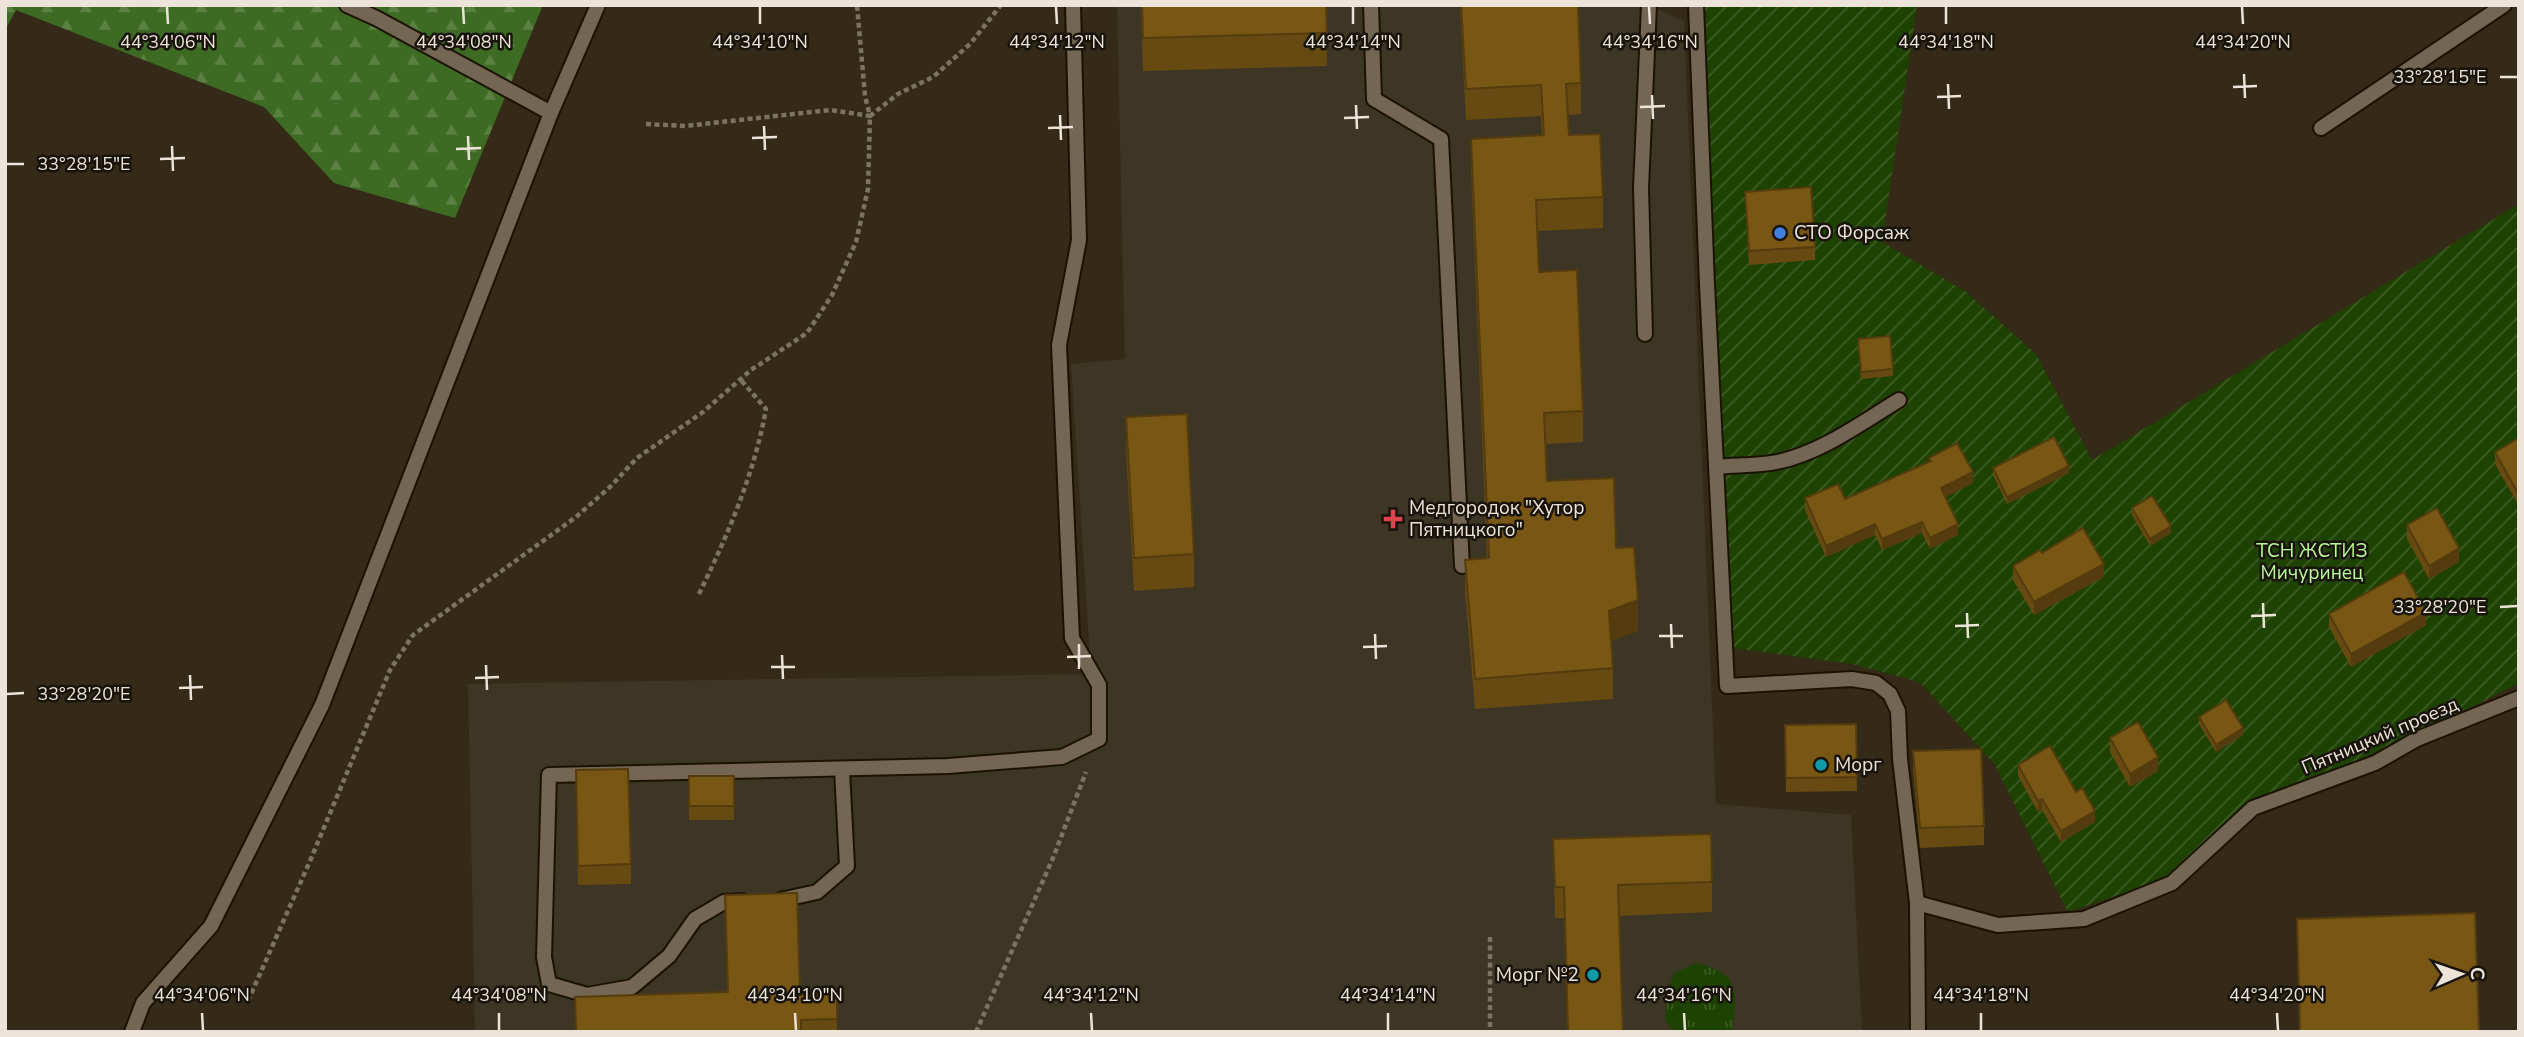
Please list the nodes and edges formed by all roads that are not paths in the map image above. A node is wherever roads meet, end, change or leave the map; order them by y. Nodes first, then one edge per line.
1 (347, 5) edge
2 (598, 5) edge
3 (1073, 5) edge
4 (1371, 5) edge
5 (1649, 5) edge
6 (1696, 5) edge
7 (2504, 5) edge
8 (551, 113) junction
9 (2321, 128) dead end
10 (1645, 334) dead end
11 (1899, 400) dead end
12 (1716, 467) junction
13 (1462, 566) edge
14 (2519, 698) edge
15 (842, 770) junction
16 (1917, 903) junction
17 (132, 1032) edge
18 (1918, 1032) edge

1 - 8 lane
2 - 8 lane
3 - 15 lane
4 - 13 lane
5 - 10 lane
6 - 12 lane
7 - 9 lane
8 - 17 lane
11 - 12 lane
12 - 16 lane
14 - 16 lane, Пятницкий проезд
15 - 15 lane
16 - 18 lane

